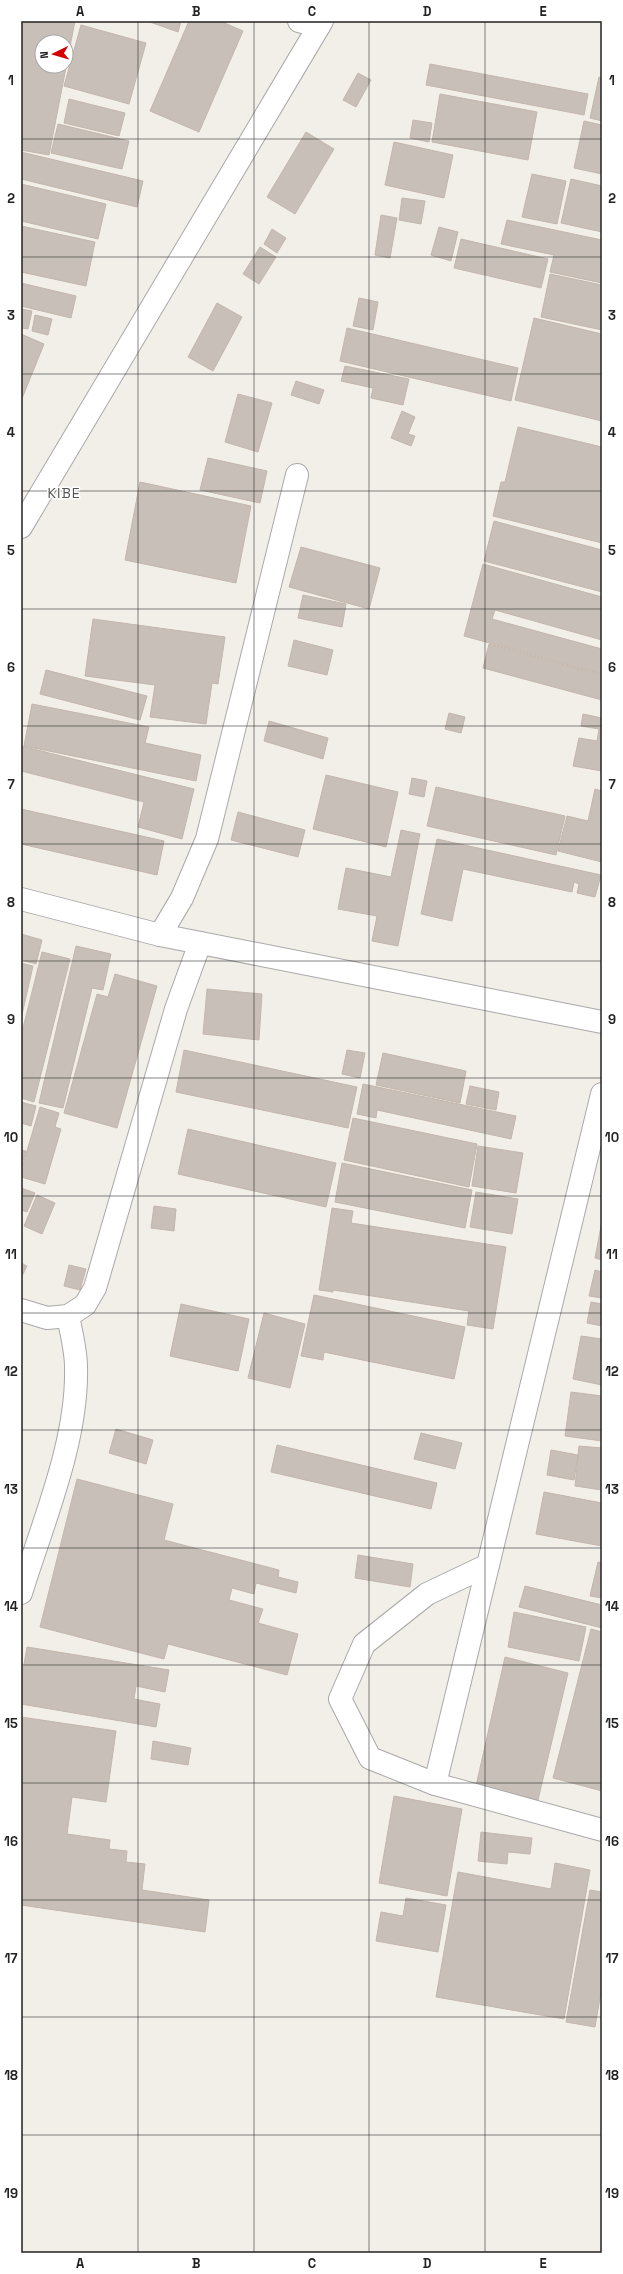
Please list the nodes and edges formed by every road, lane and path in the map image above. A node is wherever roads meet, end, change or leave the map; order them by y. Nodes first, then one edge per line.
1 (314, 23) edge
2 (297, 475) dead end
3 (21, 527) edge
4 (21, 899) edge
5 (160, 935) junction
6 (200, 943) junction
7 (602, 1022) edge
8 (602, 1094) edge
9 (21, 1310) edge
10 (68, 1316) junction
11 (488, 1565) junction
12 (21, 1593) edge
13 (435, 1784) junction
14 (602, 1830) edge

1 - 3 street
2 - 5 street
4 - 5 street
5 - 6 street
6 - 7 street
6 - 10 street
8 - 11 street
9 - 10 street
10 - 12 street
11 - 13 street
11 - 13 street
13 - 14 street

